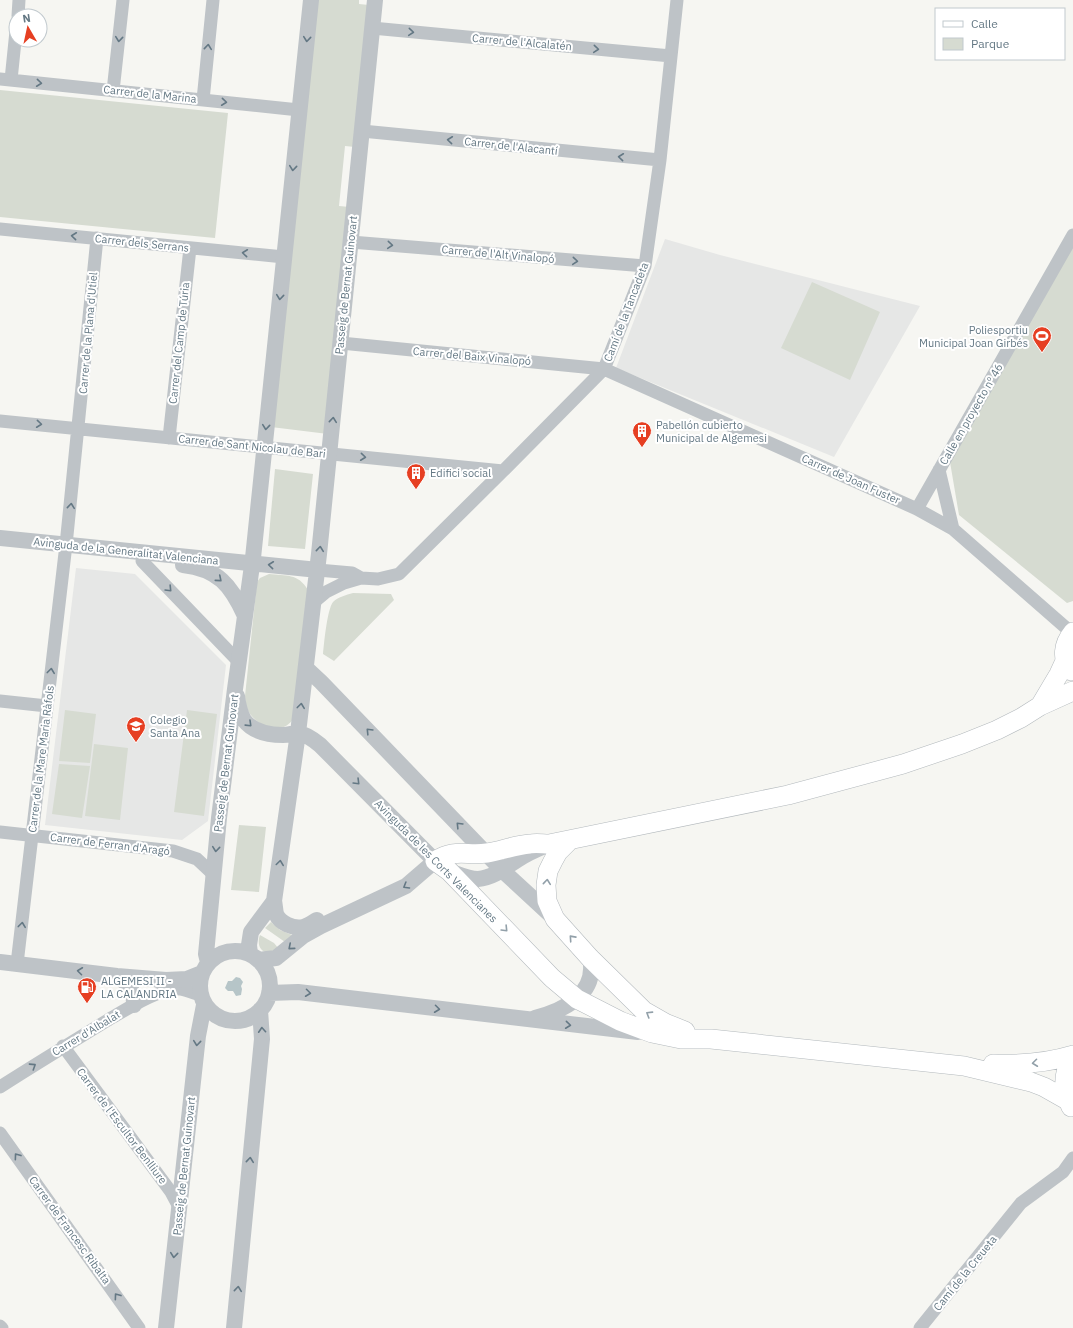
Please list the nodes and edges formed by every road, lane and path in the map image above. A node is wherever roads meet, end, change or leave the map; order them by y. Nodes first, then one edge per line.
1 (123, 0) edge
2 (213, 0) edge
3 (311, 0) edge
4 (375, 0) edge
5 (677, 0) edge
6 (372, 28) junction
7 (13, 48) edge
8 (671, 56) junction
9 (6, 80) edge
10 (113, 91) junction
11 (203, 100) junction
12 (299, 110) junction
13 (362, 131) junction
14 (660, 160) junction
15 (0, 229) edge
16 (1073, 235) edge
17 (97, 238) junction
18 (351, 242) junction
19 (190, 248) junction
20 (284, 257) junction
21 (645, 266) junction
22 (340, 343) junction
23 (604, 369) junction
24 (0, 421) edge
25 (79, 428) junction
26 (169, 438) junction
27 (264, 447) junction
28 (330, 454) junction
29 (939, 470) junction
30 (503, 471) junction
31 (917, 509) junction
32 (953, 529) junction
33 (0, 538) edge
34 (0, 547) edge
35 (66, 549) junction
36 (142, 561) junction
37 (252, 563) junction
38 (318, 570) junction
39 (361, 578) junction
40 (314, 602) junction
41 (245, 616) junction
42 (1072, 632) edge
43 (239, 662) junction
44 (1069, 667) edge
45 (306, 668) junction
46 (235, 689) junction
47 (1073, 691) edge
48 (0, 701) edge
49 (47, 706) junction
50 (1040, 706) junction
51 (298, 733) junction
52 (0, 832) edge
53 (32, 835) junction
54 (570, 840) junction
55 (549, 844) junction
56 (485, 853) junction
57 (442, 866) junction
58 (502, 870) junction
59 (213, 874) junction
60 (380, 898) junction
61 (274, 901) junction
62 (555, 919) junction
63 (254, 957) junction
64 (590, 958) junction
65 (0, 962) edge
66 (17, 964) junction
67 (205, 968) junction
68 (117, 976) junction
69 (269, 993) junction
70 (577, 999) junction
71 (202, 1000) junction
72 (134, 1005) junction
73 (260, 1010) junction
74 (530, 1020) junction
75 (652, 1033) junction
76 (711, 1039) junction
77 (63, 1046) junction
78 (1073, 1055) edge
79 (964, 1066) junction
80 (0, 1087) edge
81 (1070, 1105) edge
82 (0, 1133) edge
83 (1073, 1158) edge
84 (1073, 1174) edge
85 (179, 1207) junction
86 (1010, 1217) junction
87 (139, 1328) edge
88 (166, 1328) edge
89 (234, 1328) edge
90 (920, 1328) edge

1 -> 10 street
11 -> 2 street
3 -> 12 street, Passeig de Bernat Guinovart
4 - 6 street, Passeig de Bernat Guinovart
5 - 8 street, Camí de la Tancadeta
6 -> 8 street, Carrer de l'Alcalatén
6 - 13 street, Passeig de Bernat Guinovart
7 - 9 street
8 - 14 street, Camí de la Tancadeta
9 -> 10 street, Carrer de la Marina
10 - 11 street, Carrer de la Marina
11 -> 12 street, Carrer de la Marina
12 -> 20 street, Passeig de Bernat Guinovart
14 -> 13 street, Carrer de l'Alacantí
13 - 18 street, Passeig de Bernat Guinovart
14 - 21 street, Camí de la Tancadeta
17 -> 15 street, Carrer dels Serrans
16 - 29 street, Calle en proyecto nº 46
17 - 19 street, Carrer dels Serrans
17 - 25 street, Carrer de la Plana d'Utiel
18 -> 21 street, Carrer de l'Alt Vinalopó
18 - 22 street, Passeig de Bernat Guinovart
20 -> 19 street, Carrer dels Serrans
19 - 26 street, Carrer del Camp de Túria
20 -> 27 street, Passeig de Bernat Guinovart
21 - 23 street, Camí de la Tancadeta
22 - 23 street, Carrer del Baix Vinalopó
28 -> 22 street, Passeig de Bernat Guinovart
23 - 30 street, Camí de la Tancadeta
23 - 31 street, Carrer de Joan Fuster
24 -> 25 street, Carrer de Sant Nicolau de Bari
25 - 26 street, Carrer de Sant Nicolau de Bari
35 -> 25 street, Carrer de la Mare Maria Ràfols
26 - 27 street, Carrer de Sant Nicolau de Bari
27 - 28 street, Carrer de Sant Nicolau de Bari
27 - 37 street, Passeig de Bernat Guinovart
28 -> 30 street, Carrer de Sant Nicolau de Bari
38 -> 28 street, Passeig de Bernat Guinovart
29 - 31 street, Calle en proyecto nº 46
29 - 32 street
30 - 39 street, Camí de la Tancadeta
31 - 32 street, Carrer de Joan Fuster
32 - 42 street, Carrer de Joan Fuster
33 - 35 street, Avinguda de la Generalitat Valenciana
34 - 35 street, Avinguda de la Generalitat Valenciana
35 - 36 street, Avinguda de la Generalitat Valenciana
35 - 37 street, Avinguda de la Generalitat Valenciana
49 -> 35 street, Carrer de la Mare Maria Ràfols
36 -> 41 street, Avinguda de la Generalitat Valenciana
36 -> 43 street, Avinguda de la Generalitat Valenciana
38 -> 37 street
37 - 41 street, Passeig de Bernat Guinovart
38 - 39 street, Camí de la Tancadeta
38 - 40 street, Passeig de Bernat Guinovart
39 - 40 street, Camí de la Tancadeta
40 - 45 street, Passeig de Bernat Guinovart
41 - 43 street, Passeig de Bernat Guinovart
42 - 44 main road
43 - 46 street, Passeig de Bernat Guinovart
44 - 50 main road
51 -> 45 street, Passeig de Bernat Guinovart
56 -> 45 street
46 -> 51 street
46 -> 59 street, Passeig de Bernat Guinovart
47 - 50 main road
48 - 49 street
49 - 53 street, Carrer de la Mare Maria Ràfols
50 - 54 main road
51 -> 57 street, Avinguda de les Corts Valencianes
61 -> 51 street, Passeig de Bernat Guinovart
52 - 53 street, Carrer de Ferran d'Aragó
53 - 59 street, Carrer de Ferran d'Aragó
66 -> 53 street, Carrer de la Mare Maria Ràfols
54 - 55 main road
62 -> 54 main road
55 - 56 main road
55 - 58 street
56 - 57 main road
56 - 58 street
57 - 58 street
57 -> 60 street
57 -> 70 main road, Avinguda de les Corts Valencianes
58 - 62 street
59 - 67 street, Passeig de Bernat Guinovart
60 - 61 street
60 -> 63 street
61 - 63 street, Passeig de Bernat Guinovart
64 -> 62 main road
63 - 67 street
63 - 69 street
64 - 70 street
76 -> 64 main road
65 - 66 street
68 -> 66 street
67 - 68 street
67 - 71 street
68 - 72 street
69 - 73 street
69 -> 74 street
70 - 74 street
70 - 75 main road, Avinguda de les Corts Valencianes
71 - 72 street, Carrer d'Albalat
71 - 73 street
71 -> 85 street, Passeig de Bernat Guinovart
72 - 77 street, Carrer d'Albalat
89 -> 73 street
74 -> 75 street
75 - 76 main road, Avinguda de les Corts Valencianes
76 - 79 main road
80 -> 77 street, Carrer d'Albalat
77 - 85 street, Carrer de l'Escultor Benlliure
78 -> 79 main road
78 - 81 main road
79 - 81 main road
87 -> 82 street, Carrer de Francesc Ribalta
83 - 86 street, Camí de la Creueta
84 - 86 street, Camí de la Creueta
85 -> 88 street, Passeig de Bernat Guinovart
86 - 90 street, Camí de la Creueta

